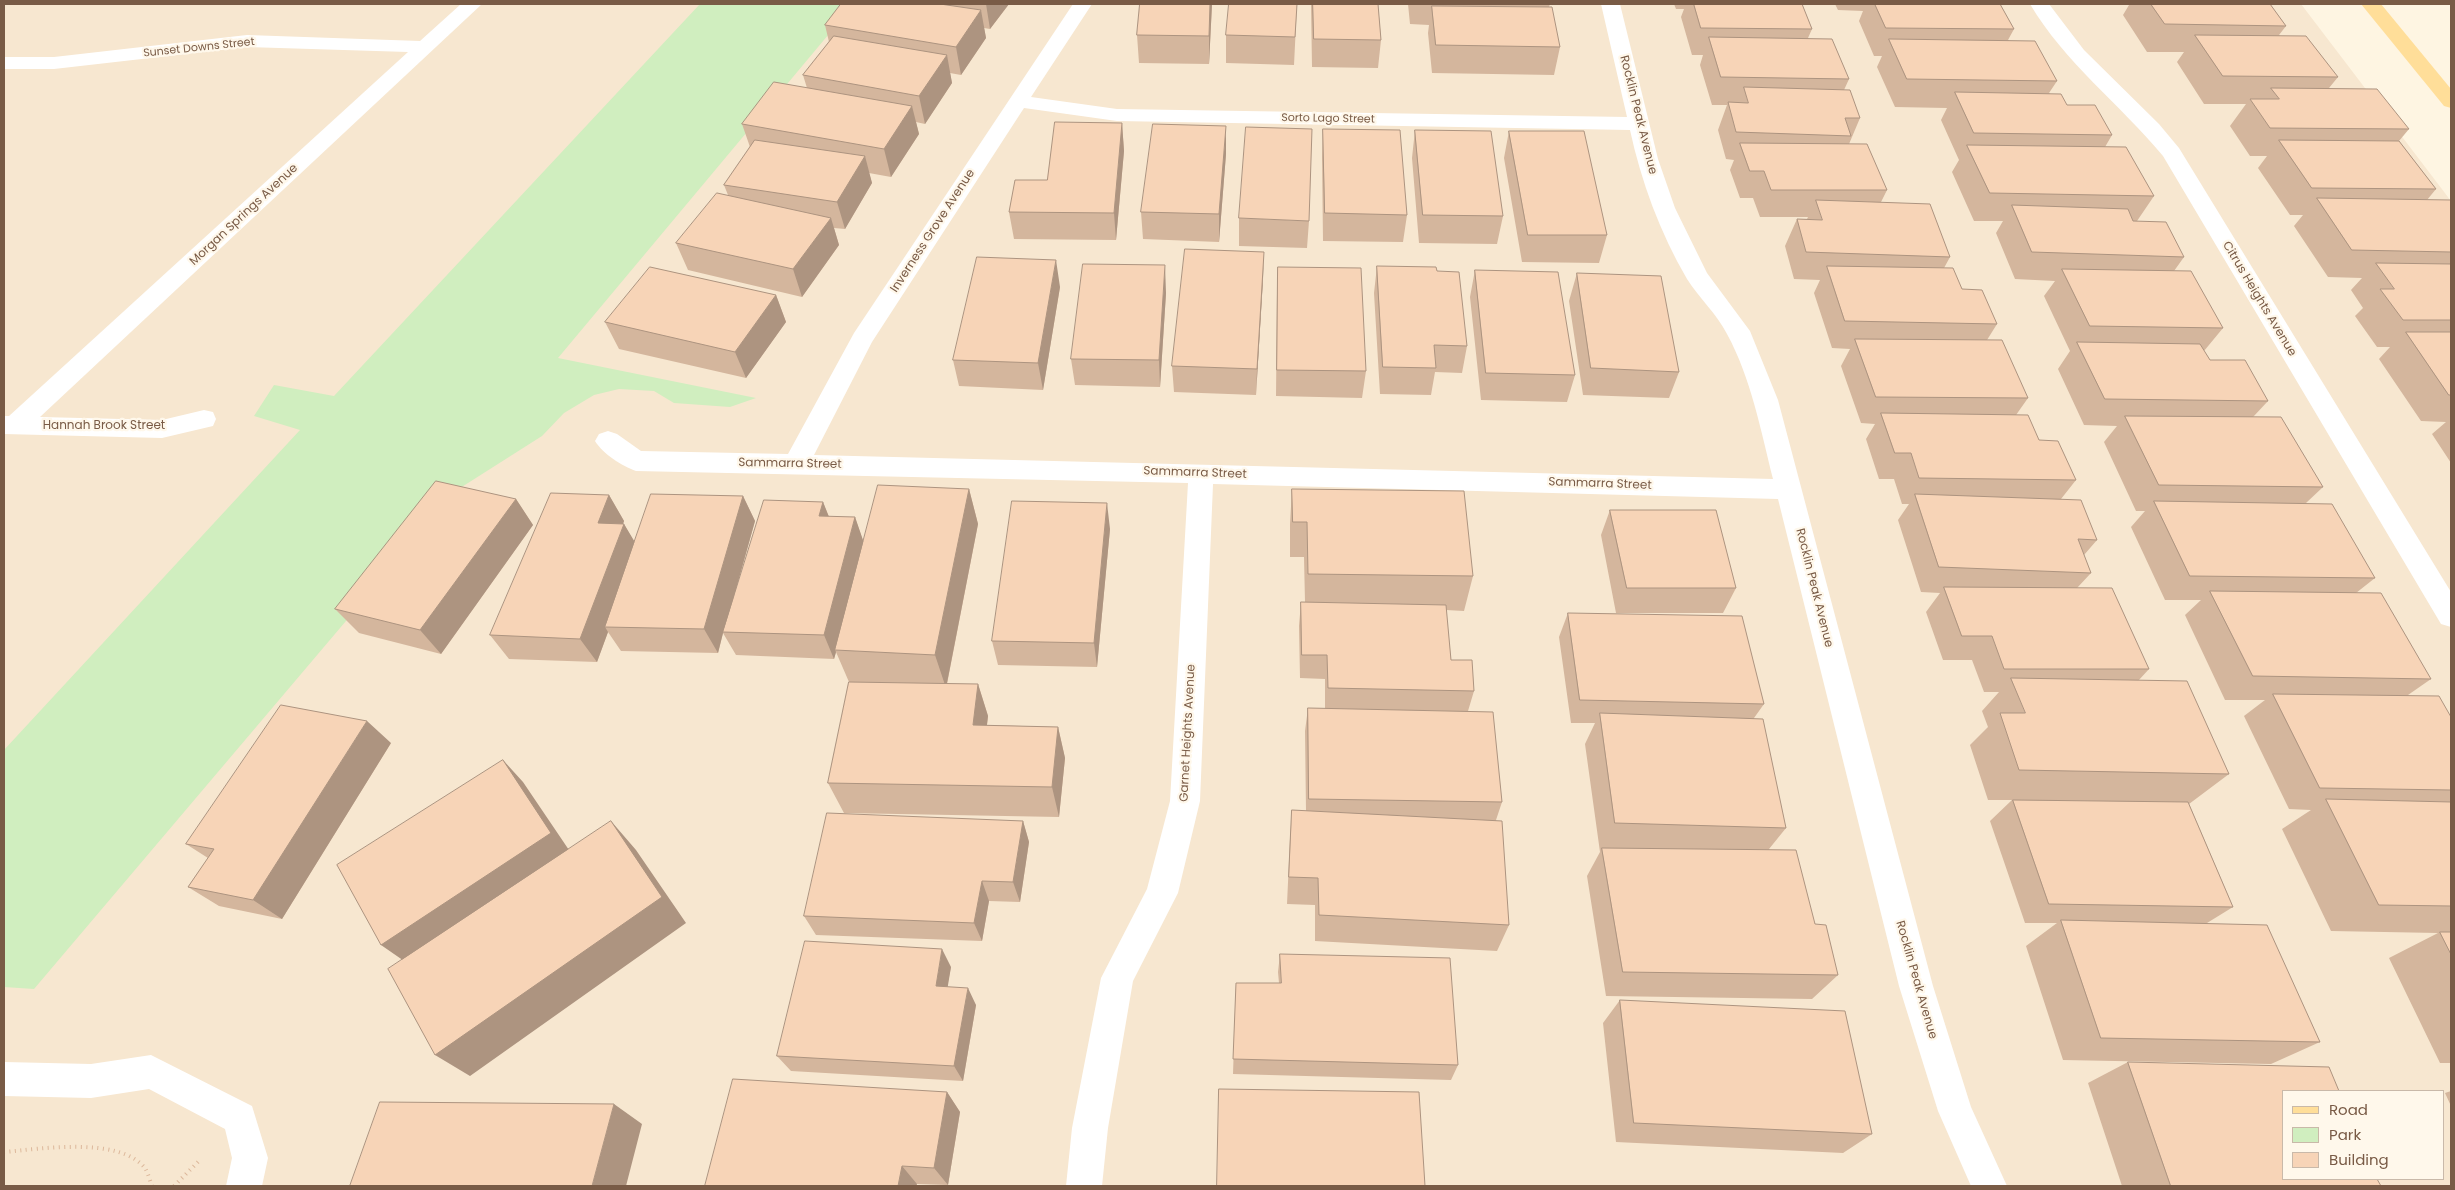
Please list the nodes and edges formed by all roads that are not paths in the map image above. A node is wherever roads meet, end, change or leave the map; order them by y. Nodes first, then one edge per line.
1 (472, 4) edge
2 (1082, 4) edge
3 (1611, 4) edge
4 (2039, 4) edge
5 (2371, 4) edge
6 (426, 47) junction
7 (4, 63) edge
8 (1018, 101) junction
9 (2451, 102) edge
10 (1639, 124) junction
11 (204, 420) dead end
12 (9, 425) edge
13 (608, 440) dead end
14 (796, 464) junction
15 (1201, 473) junction
16 (1789, 489) junction
17 (2451, 616) edge
18 (4, 1078) edge
19 (244, 1186) edge
20 (1084, 1186) edge
21 (1989, 1186) edge

1 - 6 street, Morgan Springs Avenue
2 - 8 street, Inverness Grove Avenue
3 - 10 street, Rocklin Peak Avenue
4 - 17 street, Citrus Heights Avenue
5 - 9 main road
6 - 7 street, Sunset Downs Street
6 - 12 street, Morgan Springs Avenue
8 - 10 street, Sorto Lago Street
8 - 14 street, Inverness Grove Avenue
10 - 16 street, Rocklin Peak Avenue
11 - 12 street, Hannah Brook Street
13 - 14 street, Sammarra Street
14 - 15 street, Sammarra Street
15 - 16 street, Sammarra Street
15 - 20 street, Garnet Heights Avenue
16 - 21 street, Rocklin Peak Avenue
18 - 19 street

